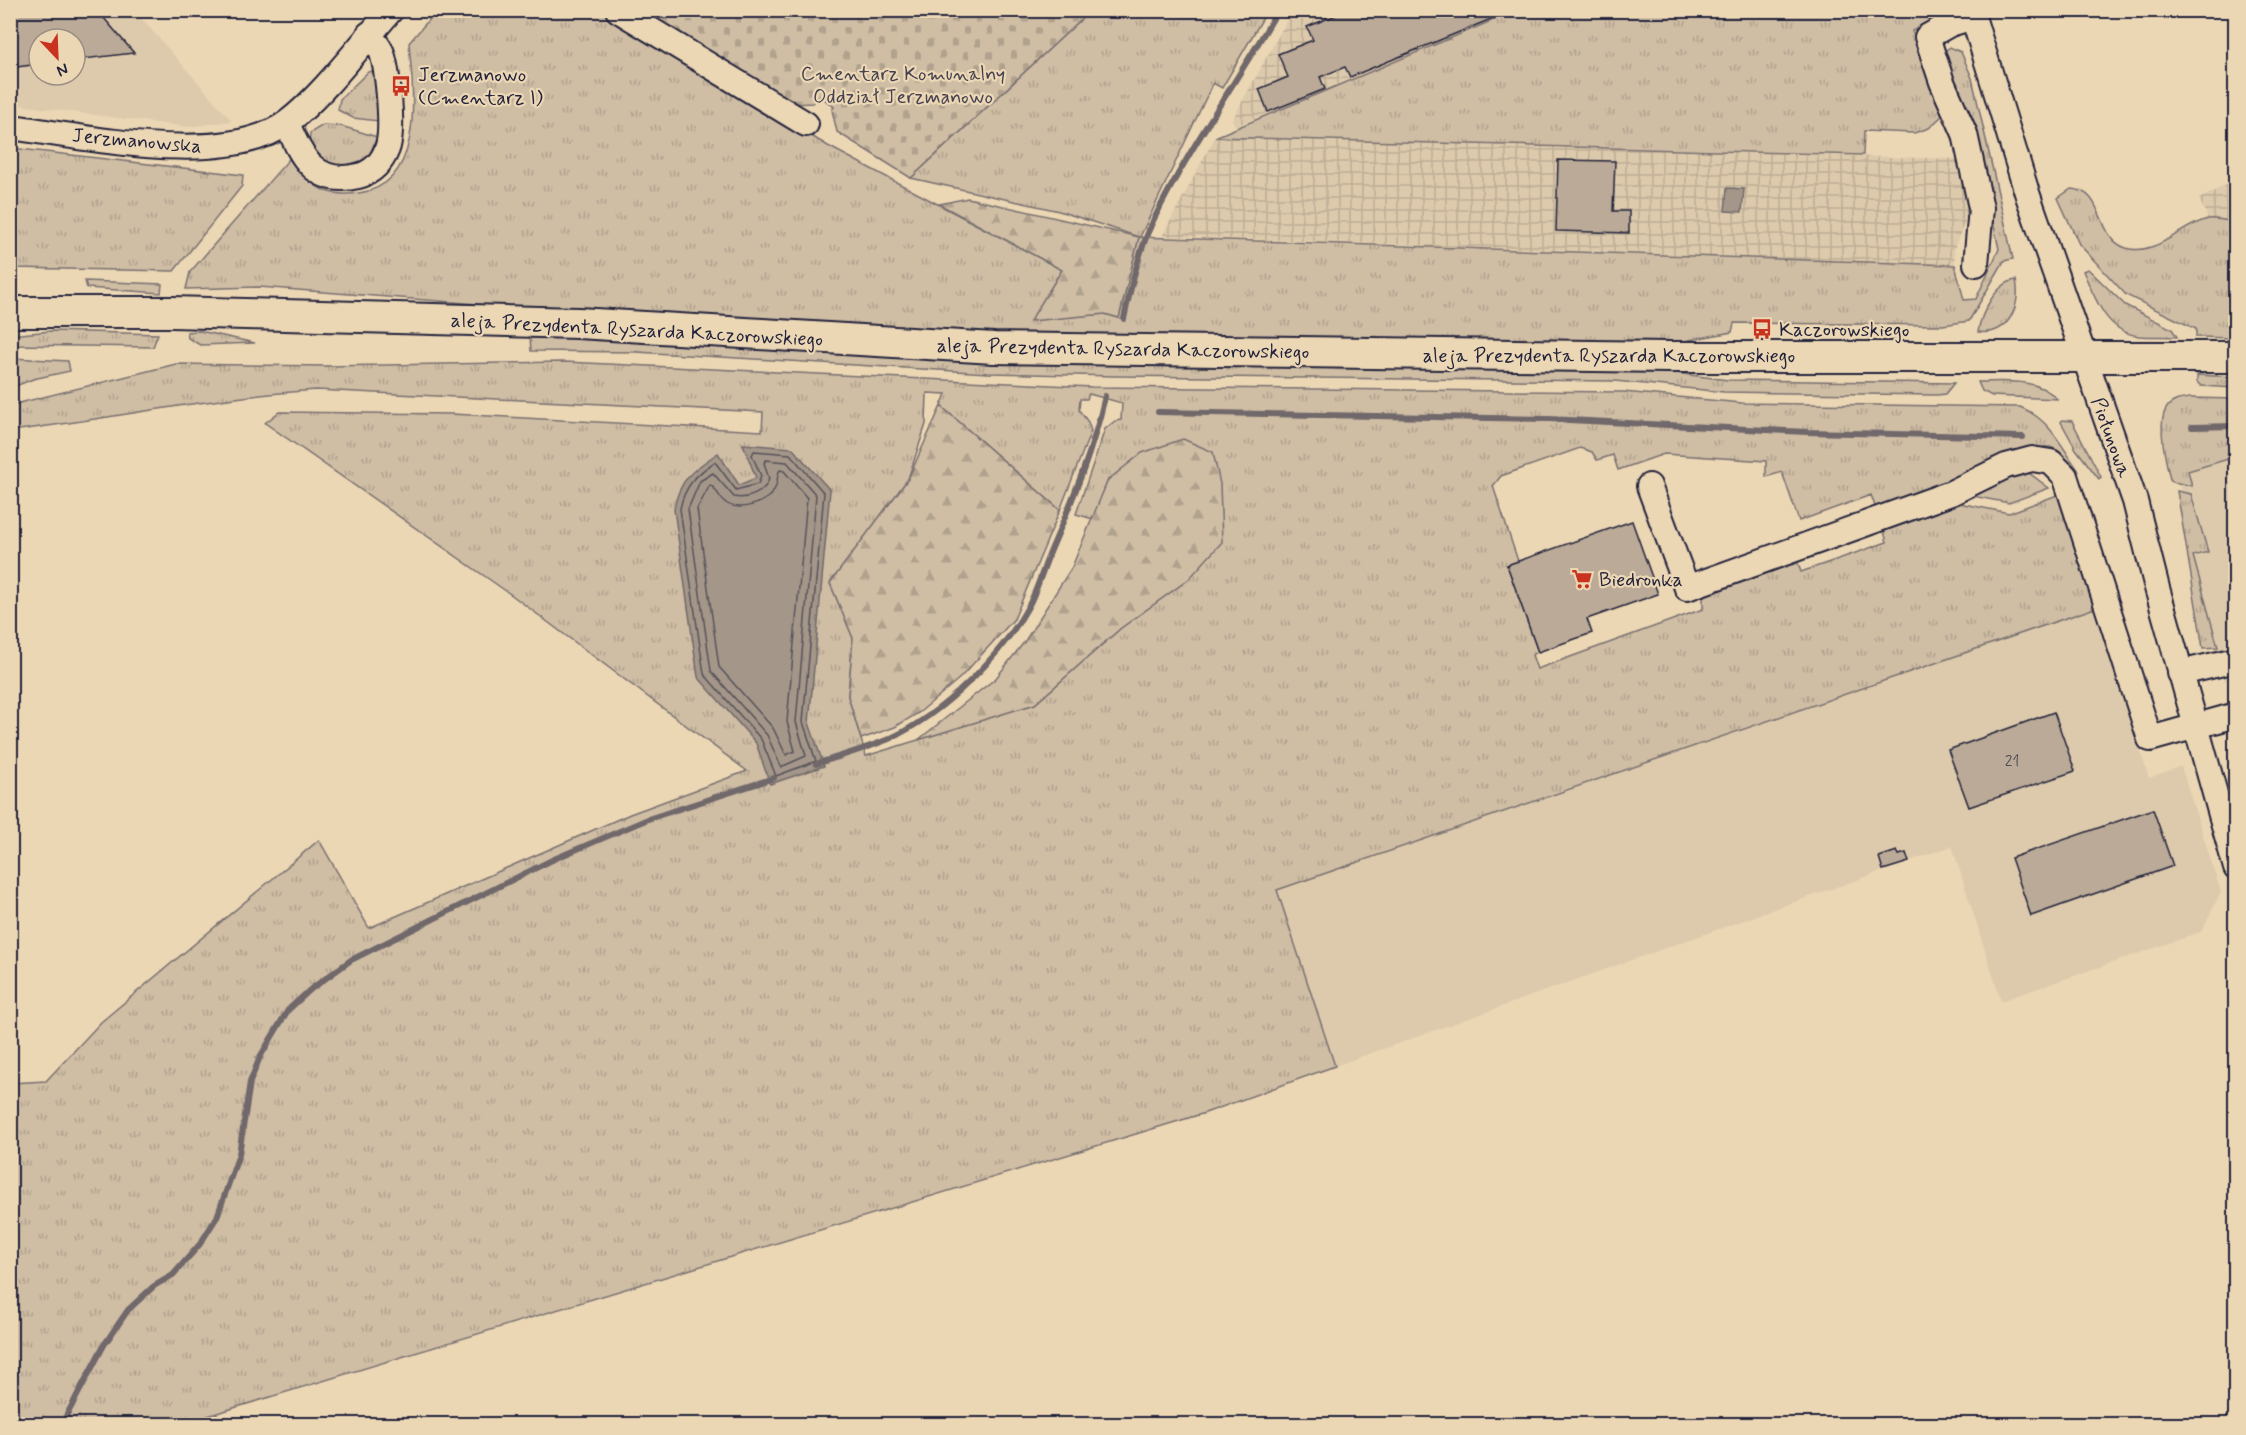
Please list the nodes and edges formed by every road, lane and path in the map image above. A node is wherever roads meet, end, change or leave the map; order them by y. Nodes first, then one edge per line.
1 (390, 10) edge
2 (618, 10) edge
3 (1972, 14) edge
4 (369, 34) junction
5 (287, 123) junction
6 (806, 124) dead end
7 (10, 127) edge
8 (1977, 264) dead end
9 (10, 312) edge
10 (2083, 357) junction
11 (2235, 357) edge
12 (1649, 486) dead end
13 (2235, 660) edge
14 (2180, 674) junction
15 (2235, 715) edge
16 (2195, 726) junction
17 (2235, 868) edge

1 - 4 street, Jerzmanowska
2 - 6 street
3 - 8 street
3 - 10 street, Piołunowa
4 - 5 street, Jerzmanowska
4 - 5 street
5 - 7 street, Jerzmanowska
9 - 10 main road, aleja Prezydenta Ryszarda Kaczorowskiego
10 - 11 main road, aleja Prezydenta Ryszarda Kaczorowskiego
10 - 14 street, Piołunowa
12 - 16 street
13 - 14 street
14 - 16 street, Piołunowa
15 - 16 street
16 - 17 street, Piołunowa

